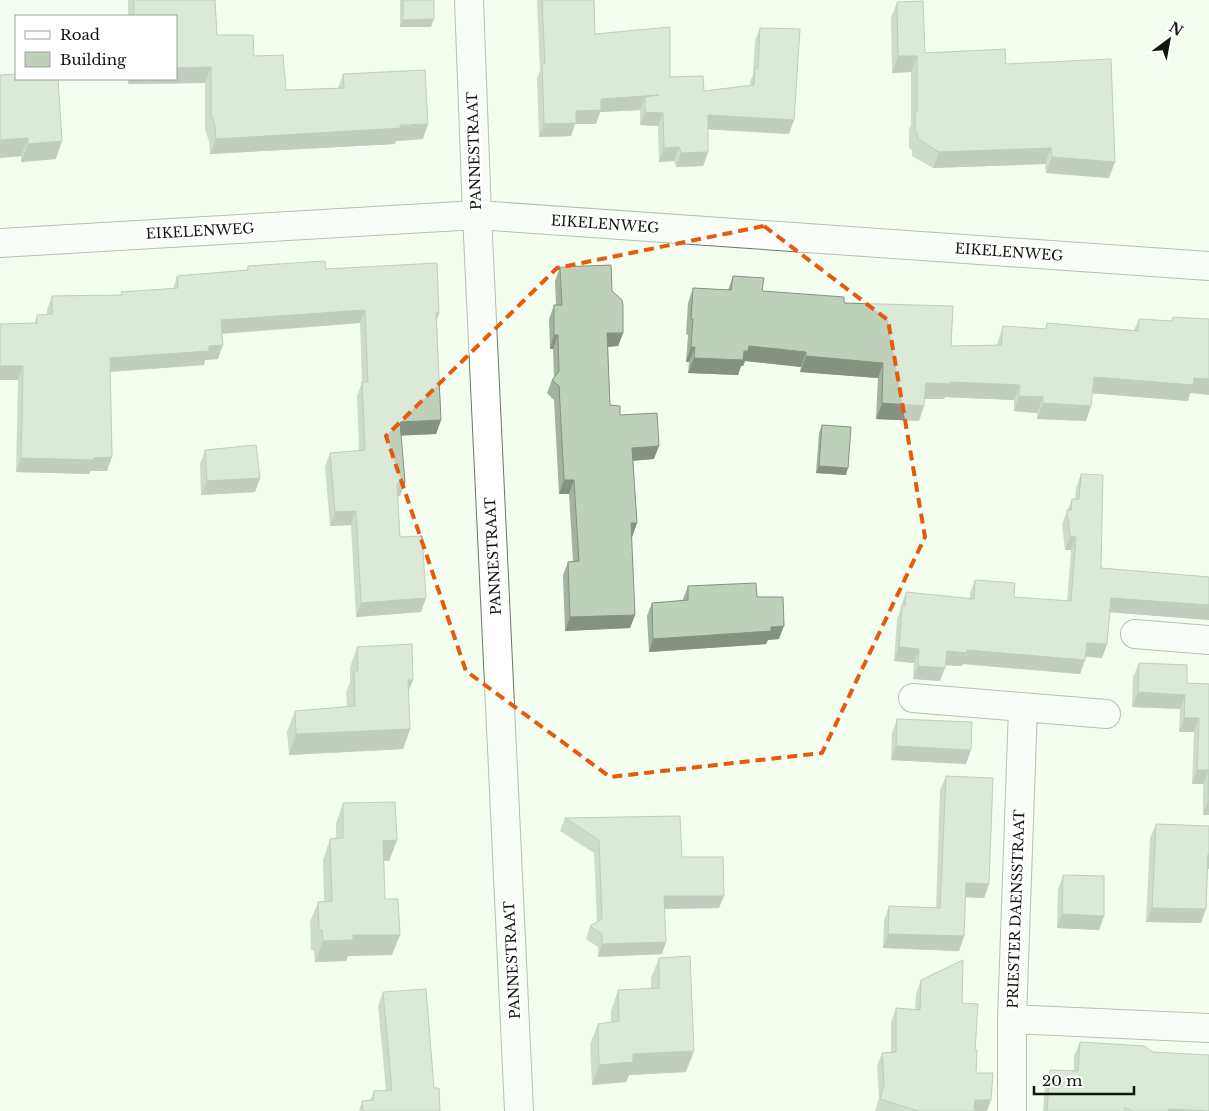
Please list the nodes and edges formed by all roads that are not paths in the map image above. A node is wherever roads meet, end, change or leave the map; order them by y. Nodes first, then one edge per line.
1 (469, 0) edge
2 (477, 215) junction
3 (0, 243) edge
4 (1209, 266) edge
5 (1135, 634) dead end
6 (1209, 640) edge
7 (913, 698) dead end
8 (1023, 707) junction
9 (1106, 714) dead end
10 (1012, 1019) junction
11 (1209, 1028) edge
12 (519, 1111) edge
13 (1012, 1111) edge

1 - 2 street, PANNESTRAAT
2 - 3 street, EIKELENWEG
2 - 4 street, EIKELENWEG
2 - 12 street, PANNESTRAAT
5 - 6 street
7 - 8 street
8 - 9 street
8 - 10 street, PRIESTER DAENSSTRAAT
10 - 11 street
10 - 13 street, PRIESTER DAENSSTRAAT

